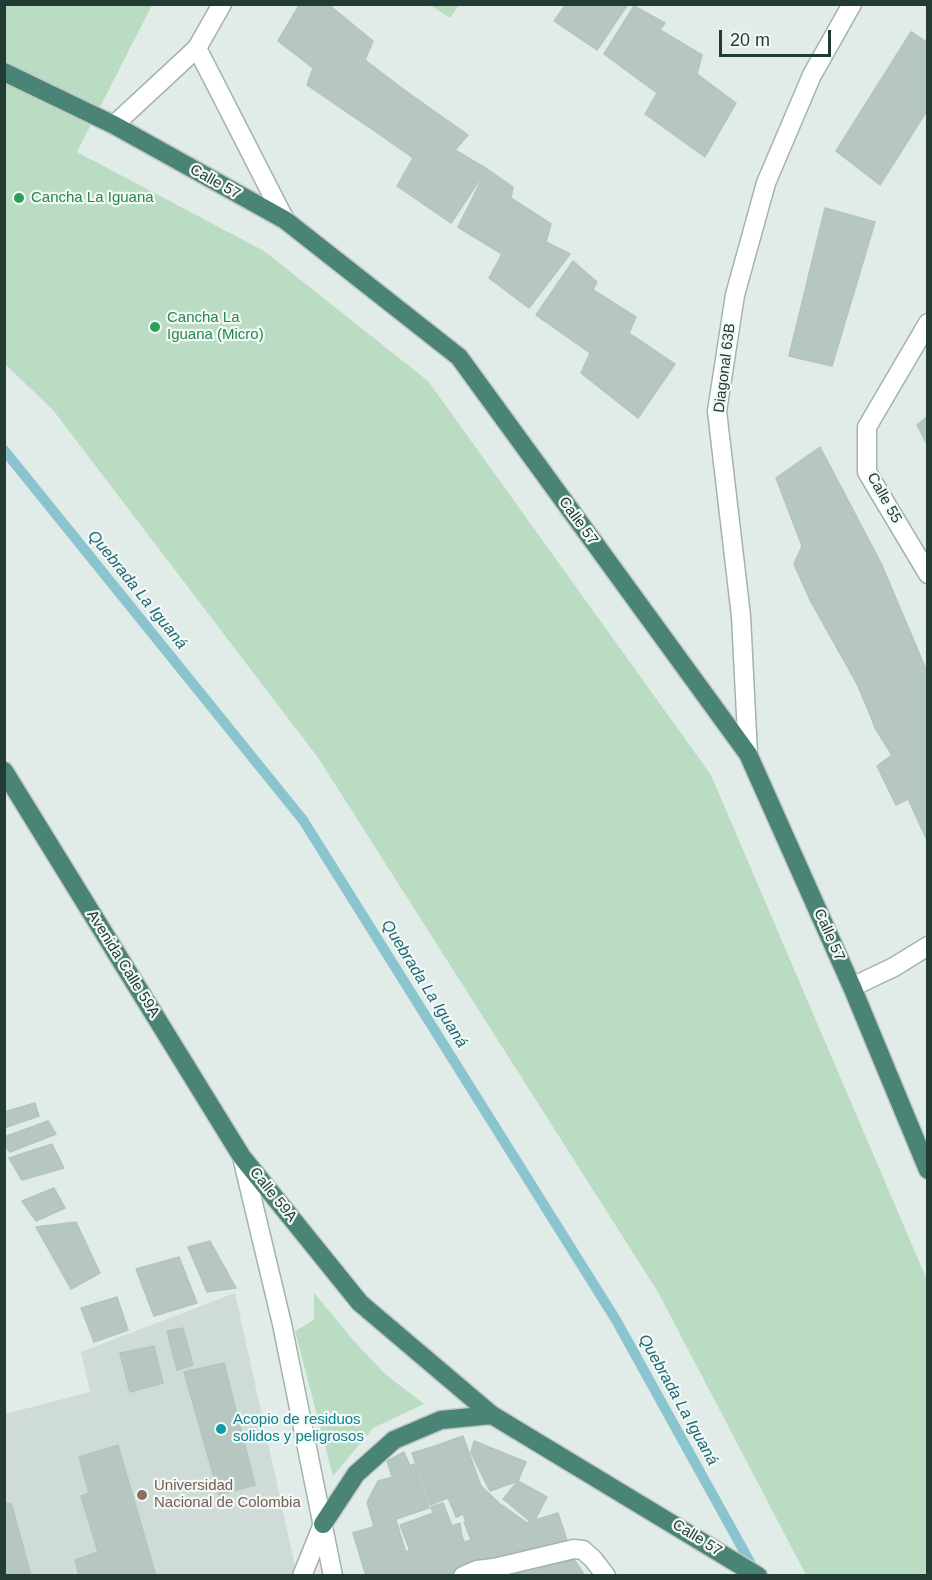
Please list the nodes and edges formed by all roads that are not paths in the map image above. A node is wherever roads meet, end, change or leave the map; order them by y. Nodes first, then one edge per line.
1 (222, 4) edge
2 (852, 4) edge
3 (197, 48) junction
4 (4, 72) edge
5 (114, 125) junction
6 (285, 220) junction
7 (927, 323) edge
8 (927, 574) edge
9 (748, 754) junction
10 (4, 771) edge
11 (927, 946) edge
12 (852, 987) junction
13 (242, 1157) junction
14 (927, 1170) edge
15 (492, 1415) junction
16 (635, 1500) joint
17 (322, 1524) junction
18 (302, 1575) edge
19 (333, 1575) edge
20 (463, 1575) edge
21 (606, 1575) edge
22 (758, 1575) edge

1 - 3 street
2 - 9 street, Diagonal 63B
3 - 5 street
3 - 6 street
4 - 5 highway, Calle 57
5 - 6 highway, Calle 57
6 - 9 highway, Calle 57
7 - 8 street, Calle 55
9 - 12 highway, Calle 57
10 - 13 highway, Avenida Calle 59A
11 - 12 street
12 - 14 highway, Calle 57
13 - 15 highway, Calle 59A
13 - 17 street, Calle 59A
15 - 16 highway, Calle 59A
15 - 17 highway
16 - 22 highway, Calle 57
17 - 18 street
17 - 19 street, Calle 59A
20 - 21 street

